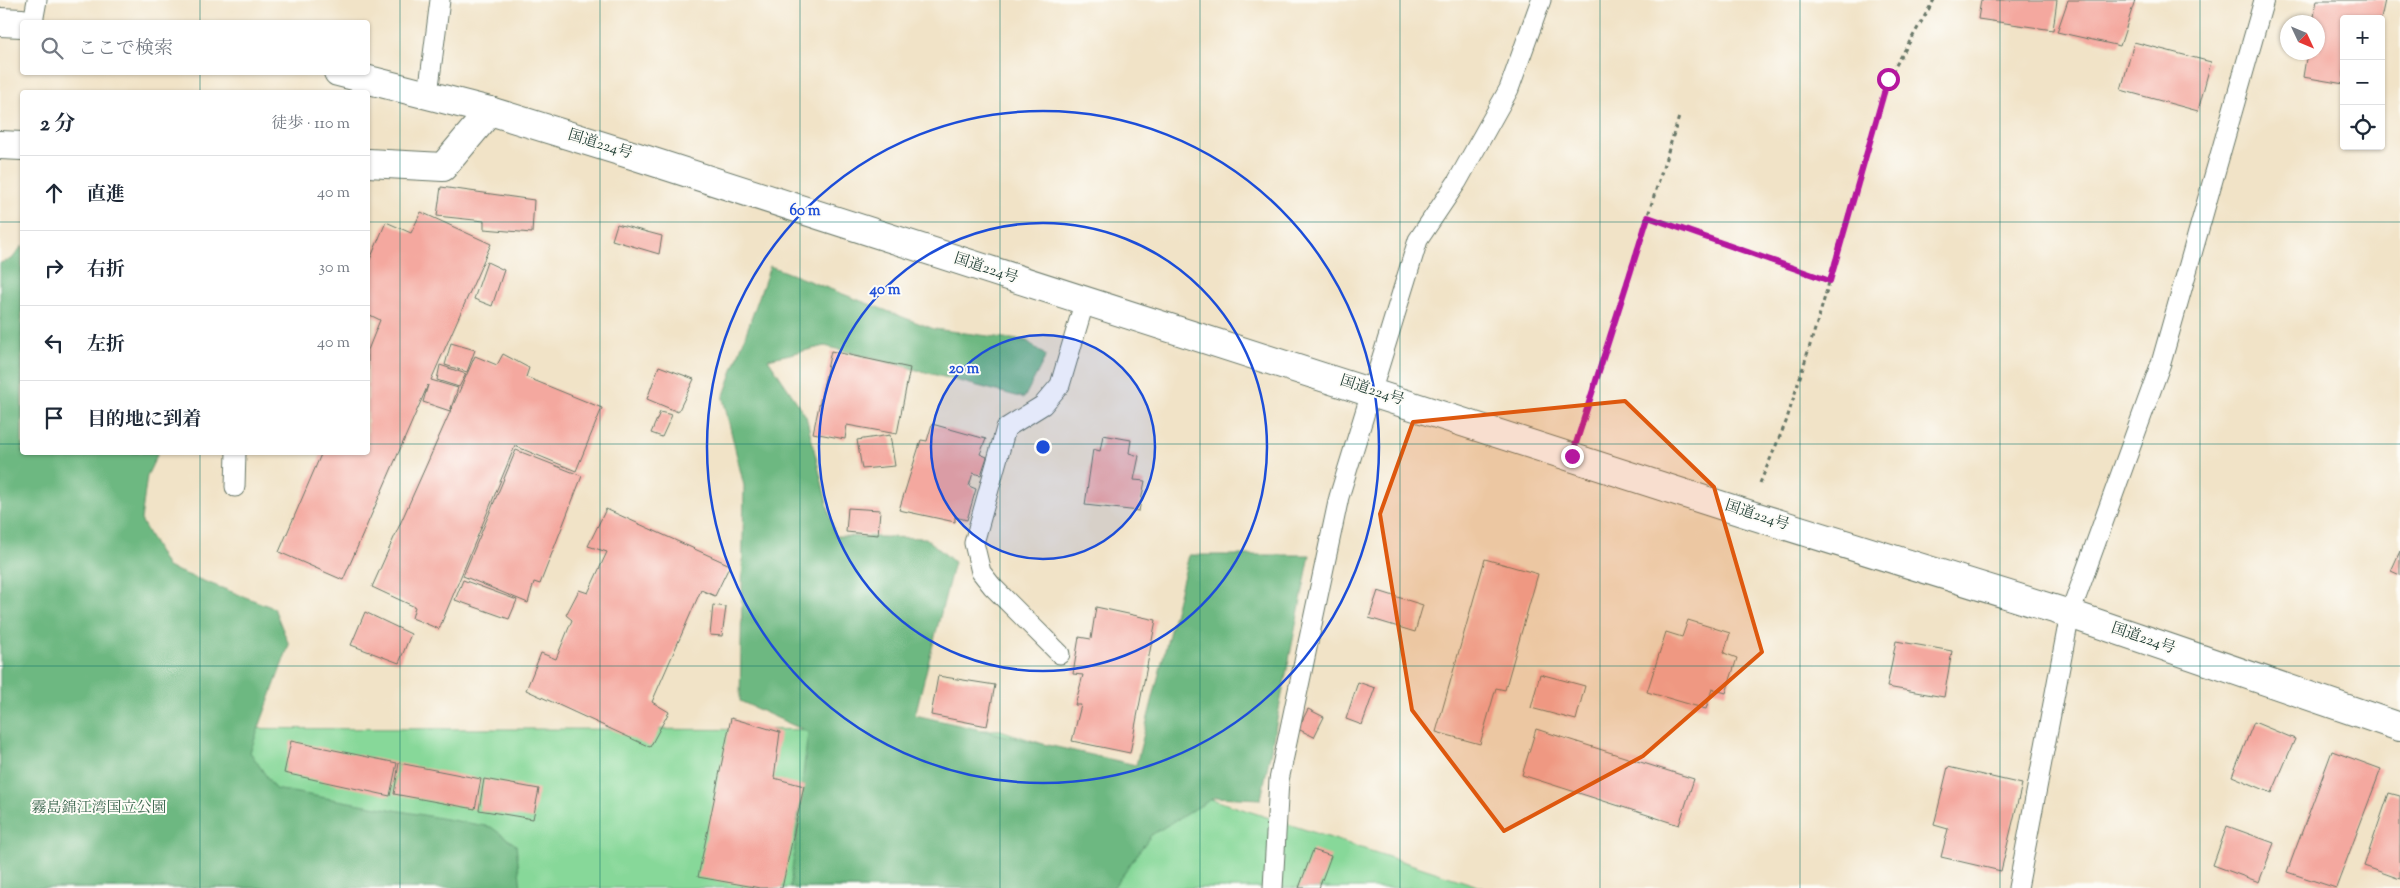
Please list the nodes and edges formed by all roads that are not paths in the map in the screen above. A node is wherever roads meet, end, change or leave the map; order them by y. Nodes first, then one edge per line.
1 (38, 0) edge
2 (440, 0) edge
3 (1541, 0) edge
4 (2264, 0) edge
5 (33, 20) edge
6 (0, 22) edge
7 (20, 23) edge
8 (350, 75) edge
9 (428, 94) junction
10 (490, 111) junction
11 (0, 145) edge
12 (20, 146) edge
13 (370, 163) edge
14 (1085, 300) junction
15 (1373, 392) junction
16 (236, 455) edge
17 (235, 487) dead end
18 (2070, 614) junction
19 (1060, 654) dead end
20 (2400, 727) edge
21 (1273, 888) edge
22 (2018, 888) edge

1 - 5 lane
2 - 9 lane
3 - 15 lane
4 - 18 lane
6 - 7 main road
8 - 9 main road, 国道224号
9 - 10 main road, 国道224号
10 - 13 main road
10 - 14 main road, 国道224号
11 - 12 main road
14 - 15 main road, 国道224号
14 - 19 lane
15 - 18 main road, 国道224号
15 - 21 lane
16 - 17 lane
18 - 20 main road, 国道224号
18 - 22 lane

